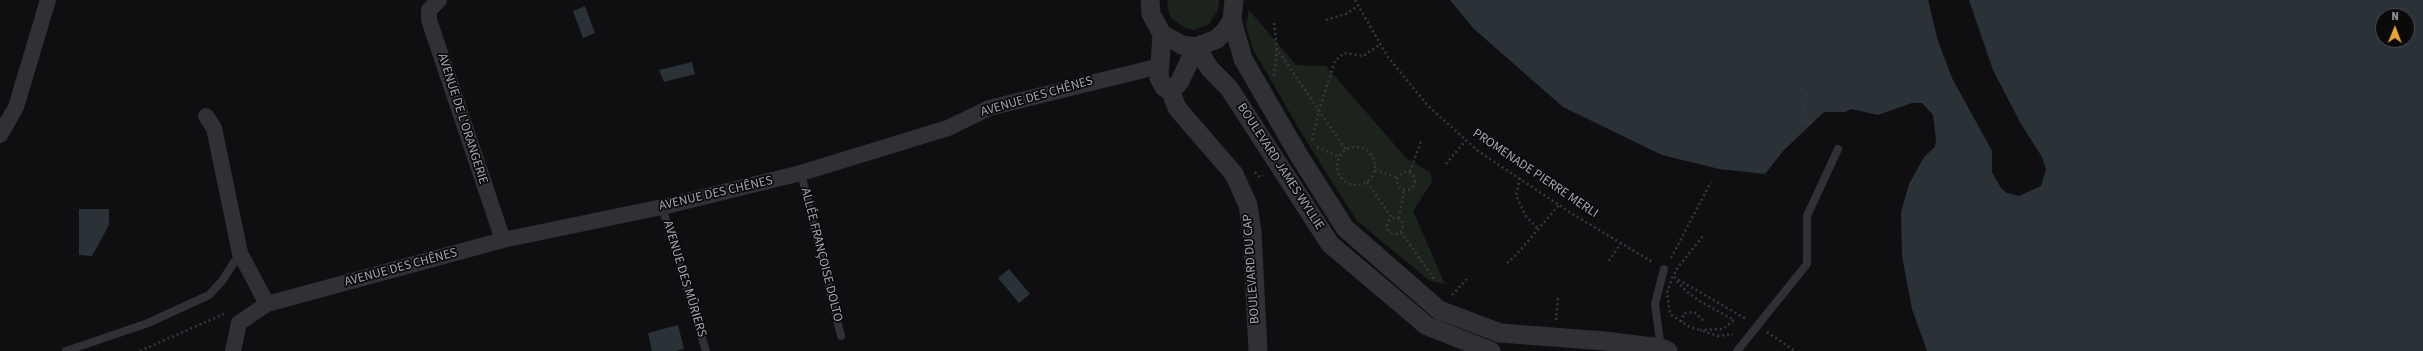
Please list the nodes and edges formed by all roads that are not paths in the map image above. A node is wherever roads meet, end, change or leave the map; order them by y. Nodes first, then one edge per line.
1 (48, 0) edge
2 (439, 0) edge
3 (1150, 0) edge
4 (1234, 0) edge
5 (1232, 20) junction
6 (1162, 34) junction
7 (1196, 47) junction
8 (1188, 65) junction
9 (1160, 66) junction
10 (1210, 68) junction
11 (1171, 92) junction
12 (206, 116) dead end
13 (0, 134) edge
14 (1838, 148) dead end
15 (801, 174) junction
16 (662, 207) junction
17 (503, 240) junction
18 (240, 253) junction
19 (1385, 263) junction
20 (1664, 269) road end
21 (1372, 279) junction
22 (266, 304) junction
23 (1468, 321) junction
24 (841, 336) dead end
25 (1457, 338) junction
26 (1603, 346) edge
27 (1665, 349) edge
28 (66, 351) edge
29 (233, 351) edge
30 (706, 351) edge
31 (1258, 351) edge
32 (1491, 351) edge
33 (1737, 351) edge

1 - 13 street
2 - 17 street, AVENUE DE L'ORANGERIE
3 - 6 street
4 - 5 street
5 - 7 street
5 - 19 street, BOULEVARD JAMES WYLLIE
6 - 7 street
6 - 9 street, BOULEVARD DU CAP
7 - 8 street
7 - 10 street, BOULEVARD JAMES WYLLIE
8 - 9 street
8 - 10 street
8 - 11 street
9 - 11 street, BOULEVARD DU CAP
9 - 15 street, AVENUE DES CHÊNES
10 - 21 street, BOULEVARD JAMES WYLLIE
11 - 31 street, BOULEVARD DU CAP
12 - 18 street
14 - 33 lane
15 - 16 street, AVENUE DES CHÊNES
15 - 24 lane, ALLÉE FRANÇOISE DOLTO
16 - 17 street, AVENUE DES CHÊNES
16 - 30 lane, AVENUE DES MÛRIERS
17 - 22 street, AVENUE DES CHÊNES
18 - 22 street
18 - 28 lane
19 - 21 street
19 - 23 street, BOULEVARD JAMES WYLLIE
20 - 27 lane
21 - 25 street, BOULEVARD JAMES WYLLIE
22 - 29 street, AVENUE DES CHÊNES
23 - 25 street
23 - 26 street, BOULEVARD JAMES WYLLIE
25 - 32 street, BOULEVARD JAMES WYLLIE
26 - 27 street, BOULEVARD JAMES WYLLIE

